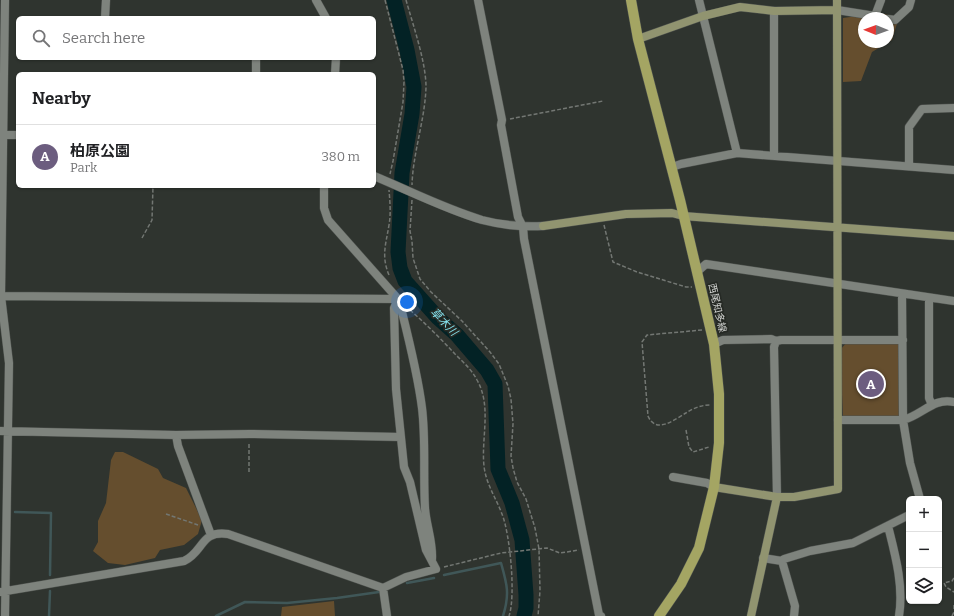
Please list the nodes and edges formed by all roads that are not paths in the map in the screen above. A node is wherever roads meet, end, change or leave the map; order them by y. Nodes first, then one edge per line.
1 (6, 0) edge
2 (106, 0) edge
3 (316, 0) edge
4 (479, 0) edge
5 (631, 0) edge
6 (699, 0) edge
7 (837, 0) edge
8 (880, 0) edge
9 (911, 0) edge
10 (740, 4) edge
11 (837, 10) junction
12 (774, 11) junction
13 (877, 12) edge
14 (858, 13) edge
15 (105, 16) edge
16 (325, 16) edge
17 (703, 16) junction
18 (894, 20) edge
19 (638, 38) junction
20 (256, 60) edge
21 (336, 60) edge
22 (256, 72) edge
23 (334, 72) edge
24 (954, 108) edge
25 (2, 135) edge
26 (16, 136) edge
27 (737, 152) junction
28 (774, 156) junction
29 (837, 162) junction
30 (909, 166) junction
31 (672, 167) junction
32 (954, 170) edge
33 (376, 177) edge
34 (324, 188) edge
35 (683, 216) junction
36 (523, 227) junction
37 (838, 227) junction
38 (954, 236) edge
39 (697, 272) junction
40 (838, 284) junction
41 (902, 294) junction
42 (0, 296) edge
43 (929, 298) junction
44 (398, 299) junction
45 (954, 301) edge
46 (837, 340) junction
47 (903, 340) junction
48 (776, 341) junction
49 (714, 344) junction
50 (954, 402) edge
51 (932, 405) junction
52 (838, 420) junction
53 (903, 420) junction
54 (4, 431) edge
55 (176, 435) junction
56 (401, 438) junction
57 (673, 477) dead end
58 (714, 487) junction
59 (919, 496) edge
60 (776, 497) junction
61 (906, 517) edge
62 (888, 526) junction
63 (210, 532) junction
64 (763, 558) junction
65 (432, 559) junction
66 (782, 561) junction
67 (383, 588) junction
68 (3, 591) edge
69 (795, 606) junction
70 (5, 616) edge
71 (387, 616) edge
72 (601, 616) edge
73 (659, 616) edge
74 (752, 616) edge
75 (794, 616) edge
76 (802, 616) edge
77 (899, 616) edge

1 - 25 street
2 - 15 street
3 - 16 street
4 - 36 street
5 - 19 main road, 西尾知多線
6 - 17 street
7 - 11 street
8 - 13 street
9 - 18 street
10 - 12 street
10 - 17 street
11 - 12 street
11 - 14 street
11 - 29 street
12 - 28 street
17 - 19 street
17 - 27 street
19 - 31 main road, 西尾知多線
20 - 22 street
21 - 23 street
24 - 30 street
25 - 26 street
25 - 42 street
27 - 28 street
27 - 31 street
28 - 29 street
29 - 30 street
29 - 37 street
30 - 32 street
31 - 35 main road, 西尾知多線
33 - 36 street
34 - 44 street
35 - 36 street
35 - 37 street
35 - 39 main road, 西尾知多線
36 - 72 street
37 - 38 street
37 - 40 street
39 - 40 street
39 - 49 main road, 西尾知多線
40 - 41 street
40 - 46 street
41 - 43 street
41 - 47 street
42 - 44 street
42 - 54 street
43 - 45 street
43 - 51 street
44 - 56 street
44 - 65 street
46 - 47 street
46 - 48 street
46 - 52 street
47 - 53 street
48 - 49 street
48 - 60 street
49 - 58 main road, 西尾知多線
50 - 51 street
51 - 53 street
52 - 53 street
52 - 60 street
53 - 59 street
54 - 55 street
54 - 68 street
55 - 56 street
55 - 63 street
56 - 65 street
57 - 58 street
58 - 60 street
58 - 73 main road, 西尾知多線
60 - 64 street
61 - 62 street
62 - 66 street
62 - 77 street
63 - 67 street
63 - 68 street
64 - 66 street
64 - 74 street
65 - 67 street
66 - 69 street
67 - 71 street
68 - 70 street
69 - 75 street
69 - 76 street

